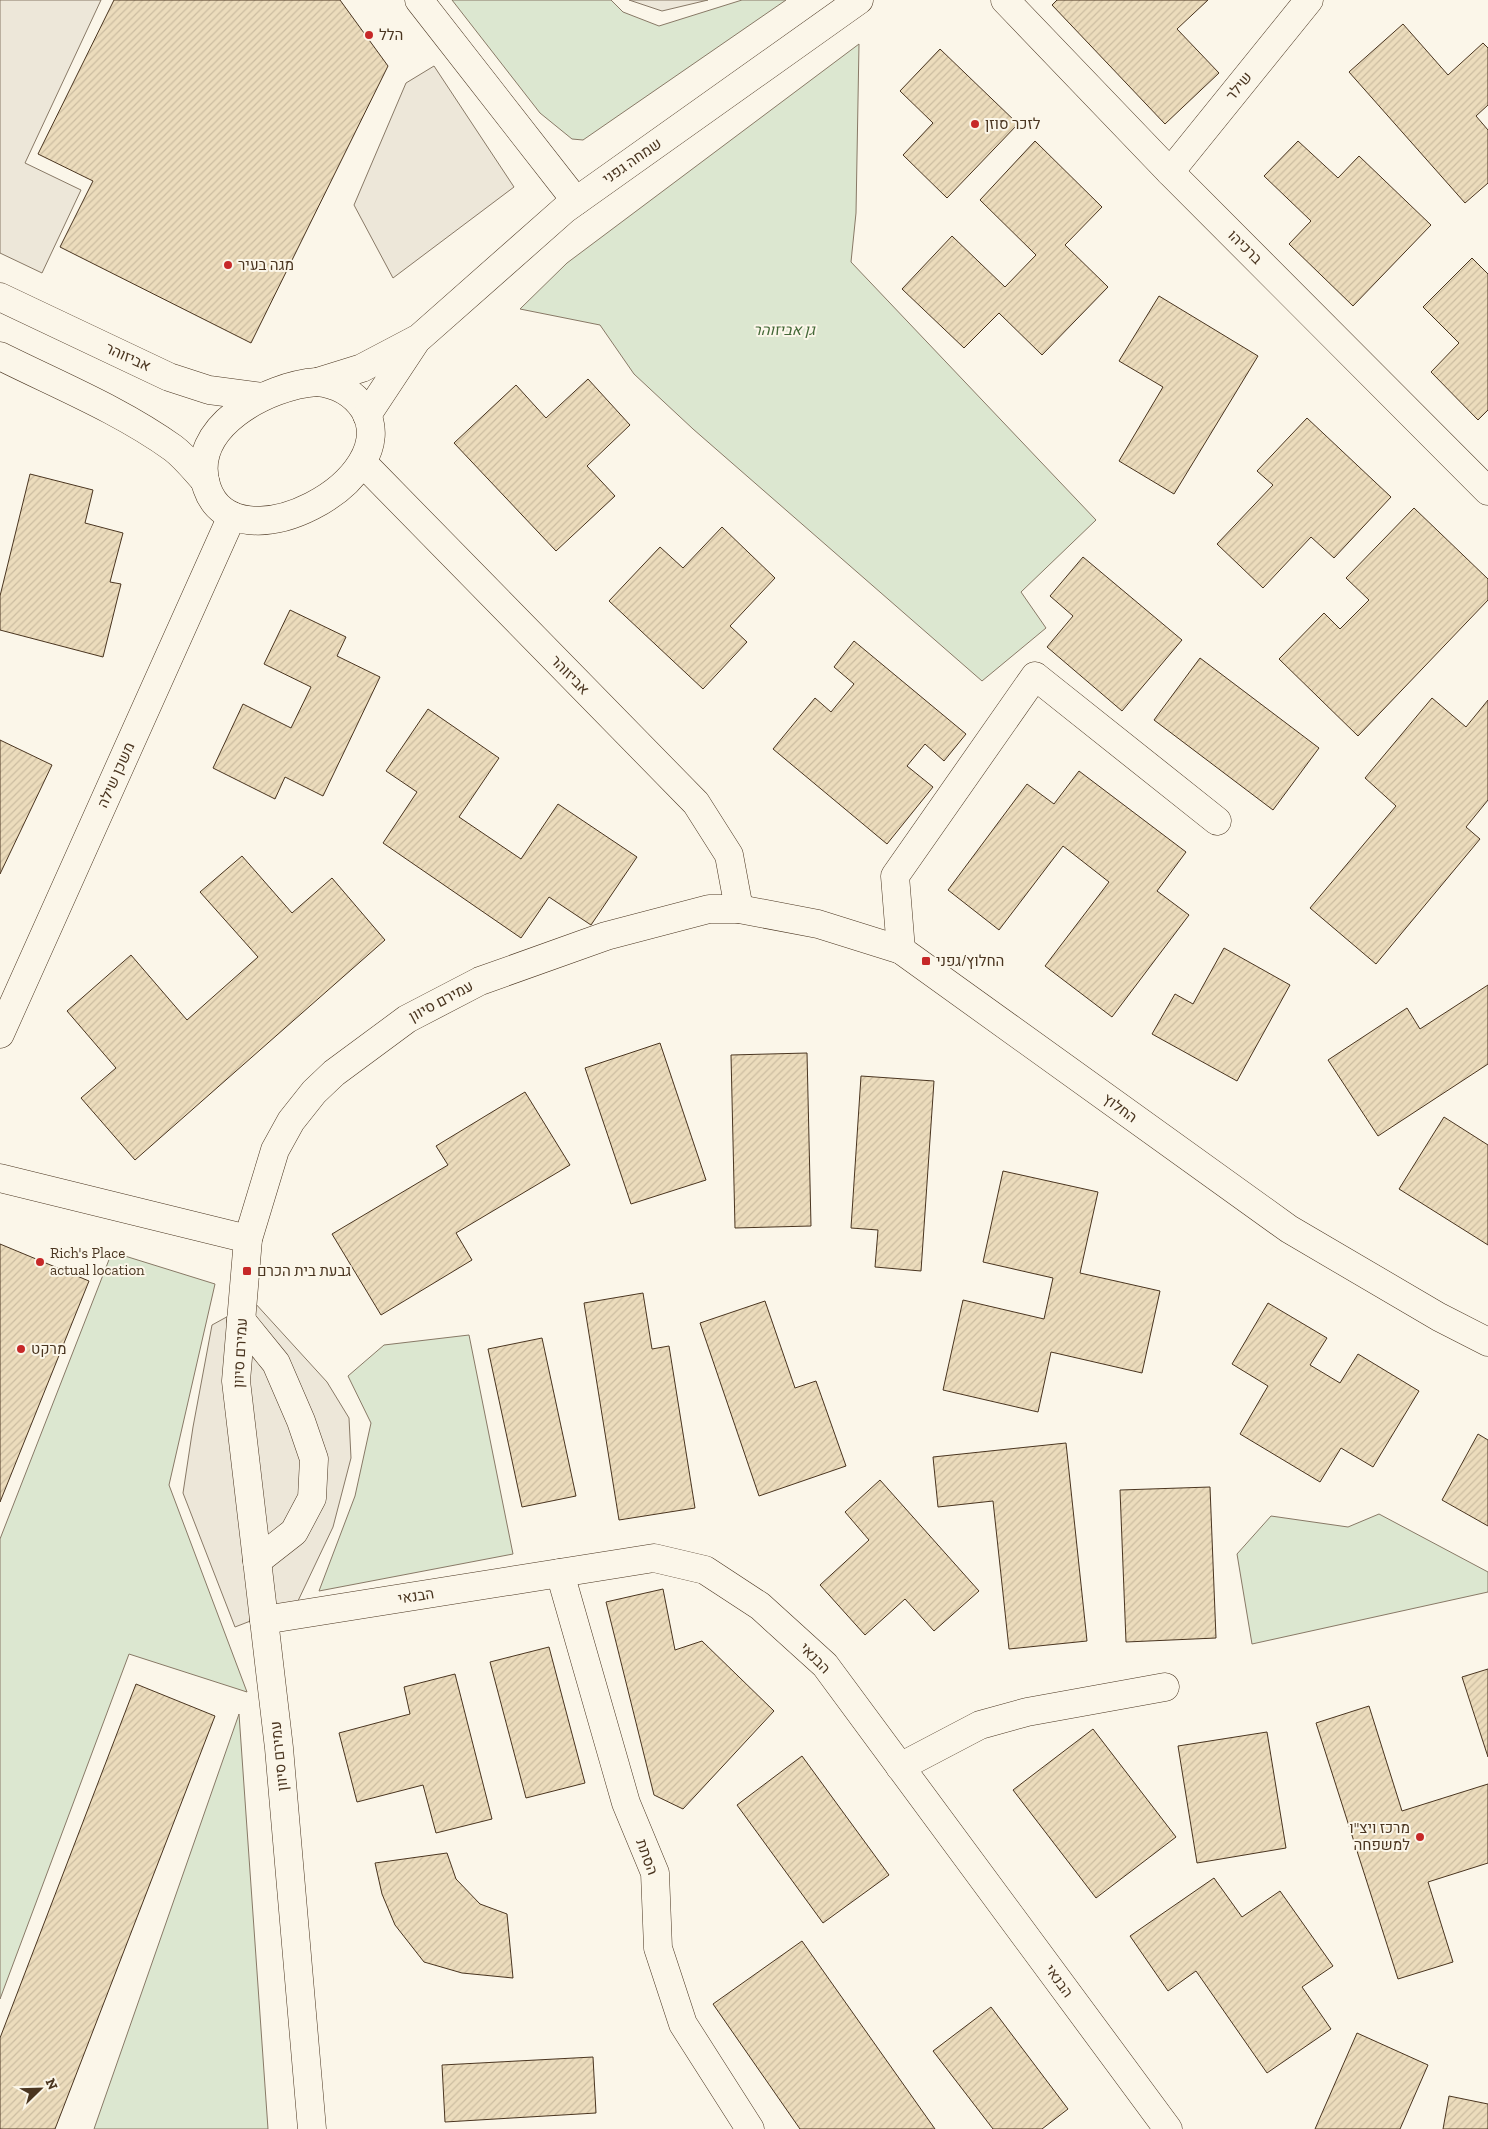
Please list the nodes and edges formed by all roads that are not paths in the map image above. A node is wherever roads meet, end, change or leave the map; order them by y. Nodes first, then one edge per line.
1 (419, 0) edge
2 (859, 0) edge
3 (1005, 0) edge
4 (1309, 0) edge
5 (1170, 172) junction
6 (576, 201) junction
7 (0, 297) edge
8 (418, 338) junction
9 (0, 356) edge
10 (317, 382) junction
11 (262, 397) junction
12 (367, 415) junction
13 (363, 463) junction
14 (205, 481) junction
15 (1488, 491) edge
16 (232, 516) junction
17 (1217, 821) dead end
18 (740, 909) junction
19 (901, 950) junction
20 (0, 1034) edge
21 (0, 1178) edge
22 (248, 1239) junction
23 (241, 1320) junction
24 (1488, 1342) edge
25 (257, 1561) junction
26 (560, 1573) junction
27 (264, 1620) junction
28 (1165, 1686) dead end
29 (900, 1767) junction
30 (312, 2129) edge
31 (750, 2129) edge
32 (1168, 2129) edge

1 - 6 street
2 - 6 street, שמחה גפני
3 - 5 street, ברכיהו
4 - 5 street, שילר
5 - 15 street, ברכיהו
6 - 8 street, שמחה גפני
7 - 11 street, אביזוהר
8 - 10 street, שמחה גפני
8 - 12 street, שמחה גפני
9 - 14 street
10 - 11 street
10 - 12 street
11 - 14 street
12 - 13 street
13 - 16 street
13 - 18 street, אביזוהר
14 - 16 street
16 - 20 street, משכן שילה
17 - 19 street
18 - 19 street, החלוץ
18 - 22 street, עמירם סיוון
19 - 24 street, החלוץ
21 - 22 street
22 - 23 street, עמירם סיוון
23 - 25 street, עמירם סיוון
23 - 25 street
25 - 27 street, עמירם סיוון
26 - 27 street, הבנאי
26 - 29 street, הבנאי
26 - 31 street, הסתת
27 - 30 street, עמירם סיוון
28 - 29 street
29 - 32 street, הבנאי

